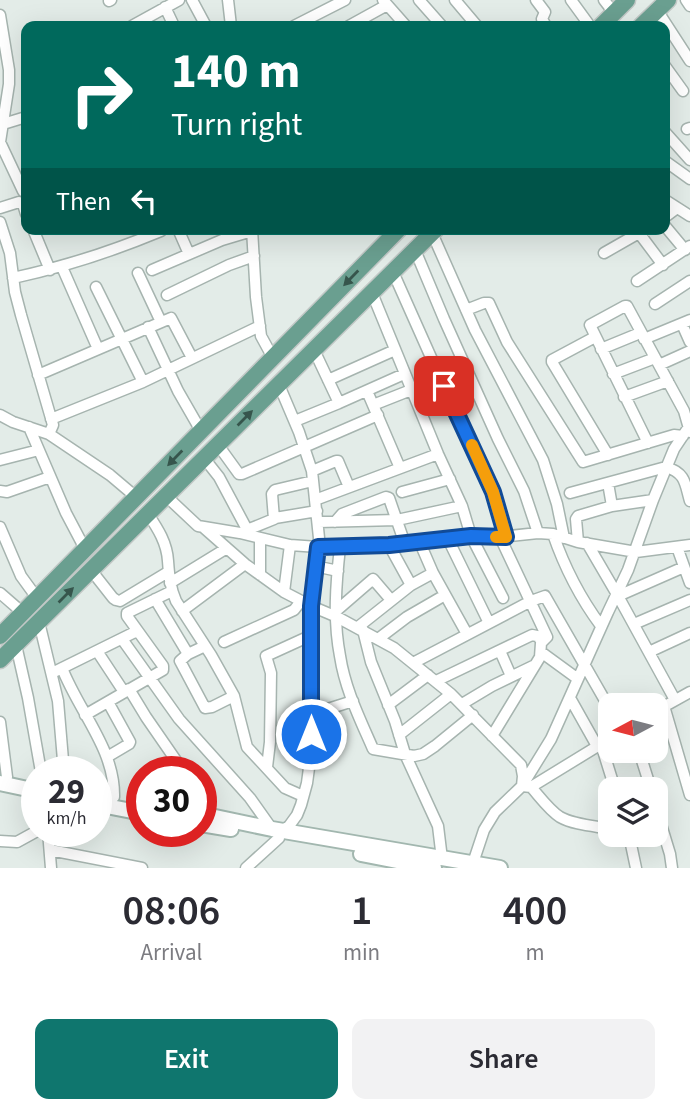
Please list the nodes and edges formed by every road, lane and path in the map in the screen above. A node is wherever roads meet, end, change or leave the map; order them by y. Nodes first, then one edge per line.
1 (192, 0) edge
2 (228, 0) edge
3 (345, 0) edge
4 (419, 0) edge
5 (455, 0) edge
6 (571, 0) edge
7 (627, 0) edge
8 (686, 0) edge
9 (542, 2) edge
10 (171, 3) edge
11 (385, 3) edge
12 (663, 5) edge
13 (690, 6) edge
14 (609, 7) edge
15 (0, 15) edge
16 (140, 21) edge
17 (173, 21) edge
18 (203, 21) edge
19 (230, 21) edge
20 (304, 21) edge
21 (367, 21) edge
22 (401, 21) edge
23 (438, 21) edge
24 (473, 21) edge
25 (543, 21) edge
26 (586, 21) edge
27 (646, 21) edge
28 (690, 61) edge
29 (670, 73) edge
30 (683, 91) dead end
31 (4, 95) edge
32 (21, 121) edge
33 (2, 127) edge
34 (670, 138) edge
35 (0, 142) edge
36 (690, 160) edge
37 (670, 163) edge
38 (670, 164) edge
39 (690, 179) edge
40 (21, 187) edge
41 (21, 203) edge
42 (670, 203) edge
43 (0, 208) edge
44 (677, 208) junction
45 (670, 213) edge
46 (690, 216) edge
47 (0, 222) edge
48 (670, 231) edge
49 (35, 235) edge
50 (152, 235) edge
51 (181, 235) edge
52 (237, 235) edge
53 (252, 235) edge
54 (390, 235) edge
55 (430, 235) edge
56 (436, 235) edge
57 (635, 235) edge
58 (644, 235) edge
59 (687, 248) edge
60 (415, 250) junction
61 (604, 253) dead end
62 (190, 254) junction
63 (254, 256) junction
64 (663, 265) junction
65 (62, 267) junction
66 (50, 270) junction
67 (152, 270) dead end
68 (393, 272) junction
69 (138, 273) dead end
70 (13, 278) junction
71 (638, 281) dead end
72 (690, 281) edge
73 (96, 287) dead end
74 (372, 293) junction
75 (167, 295) dead end
76 (655, 304) dead end
77 (466, 310) junction
78 (161, 322) junction
79 (686, 322) edge
80 (260, 326) junction
81 (148, 327) junction
82 (642, 336) junction
83 (595, 337) junction
84 (122, 339) junction
85 (690, 342) edge
86 (97, 349) junction
87 (601, 349) junction
88 (314, 350) junction
89 (395, 350) junction
90 (690, 351) edge
91 (192, 358) junction
92 (273, 358) junction
93 (657, 361) junction
94 (169, 370) junction
95 (613, 373) junction
96 (404, 374) junction
97 (37, 375) junction
98 (328, 380) junction
99 (668, 381) junction
100 (143, 382) junction
101 (279, 385) junction
102 (411, 390) junction
103 (367, 391) junction
104 (624, 397) junction
105 (339, 403) junction
106 (375, 410) junction
107 (0, 415) edge
108 (51, 419) junction
109 (295, 421) junction
110 (29, 427) junction
111 (201, 431) junction
112 (688, 431) edge
113 (49, 434) junction
114 (648, 443) junction
115 (218, 445) junction
116 (304, 447) junction
117 (39, 450) junction
118 (438, 454) junction
119 (608, 455) junction
120 (204, 458) junction
121 (0, 460) edge
122 (666, 467) junction
123 (400, 468) junction
124 (312, 476) junction
125 (50, 477) junction
126 (450, 479) junction
127 (608, 483) junction
128 (349, 487) junction
129 (0, 491) edge
130 (402, 492) dead end
131 (570, 493) dead end
132 (166, 496) junction
133 (136, 497) junction
134 (653, 500) junction
135 (690, 501) edge
136 (316, 505) junction
137 (463, 506) junction
138 (612, 506) junction
139 (148, 514) junction
140 (275, 518) junction
141 (397, 520) junction
142 (318, 522) junction
143 (335, 522) junction
144 (0, 527) edge
145 (203, 527) junction
146 (538, 533) junction
147 (553, 534) junction
148 (252, 535) junction
149 (471, 536) junction
150 (447, 537) junction
151 (503, 537) junction
152 (564, 538) junction
153 (583, 542) junction
154 (420, 543) junction
155 (405, 544) junction
156 (290, 545) junction
157 (389, 545) junction
158 (690, 545) edge
159 (318, 547) junction
160 (340, 547) junction
161 (677, 547) junction
162 (227, 548) junction
163 (85, 549) junction
164 (636, 552) junction
165 (245, 564) junction
166 (315, 566) junction
167 (684, 567) junction
168 (91, 570) junction
169 (338, 571) junction
170 (433, 573) junction
171 (260, 575) junction
172 (170, 582) junction
173 (690, 583) edge
174 (411, 585) junction
175 (284, 592) junction
176 (0, 593) edge
177 (445, 595) junction
178 (617, 595) junction
179 (37, 598) junction
180 (503, 598) dead end
181 (155, 599) junction
182 (391, 600) junction
183 (690, 600) edge
184 (300, 601) junction
185 (531, 601) junction
186 (311, 606) junction
187 (182, 611) junction
188 (23, 613) junction
189 (336, 614) junction
190 (39, 622) junction
191 (489, 623) junction
192 (634, 624) junction
193 (601, 626) junction
194 (360, 629) junction
195 (137, 631) junction
196 (690, 633) edge
197 (467, 634) junction
198 (312, 635) junction
199 (0, 636) edge
200 (122, 639) junction
201 (378, 639) junction
202 (542, 641) junction
203 (224, 642) dead end
204 (16, 645) junction
205 (205, 646) junction
206 (97, 651) junction
207 (500, 651) junction
208 (541, 652) junction
209 (649, 652) junction
210 (188, 654) junction
211 (0, 660) edge
212 (413, 663) junction
213 (536, 665) junction
214 (584, 665) junction
215 (57, 670) junction
216 (511, 676) junction
217 (150, 677) junction
218 (432, 678) junction
219 (578, 680) junction
220 (127, 690) junction
221 (690, 692) edge
222 (600, 693) edge
223 (451, 694) junction
224 (234, 695) junction
225 (570, 698) junction
226 (675, 700) junction
227 (353, 701) junction
228 (107, 702) junction
229 (462, 704) junction
230 (668, 704) edge
231 (388, 705) junction
232 (312, 714) junction
233 (85, 715) junction
234 (472, 715) junction
235 (0, 722) edge
236 (668, 732) edge
237 (399, 736) junction
238 (492, 736) junction
239 (598, 743) edge
240 (598, 746) edge
241 (405, 754) junction
242 (38, 756) edge
243 (63, 756) edge
244 (107, 756) edge
245 (109, 756) edge
246 (173, 756) edge
247 (267, 767) junction
248 (112, 776) edge
249 (2, 779) edge
250 (21, 781) edge
251 (21, 786) edge
252 (527, 786) junction
253 (690, 795) edge
254 (303, 796) junction
255 (114, 797) joint
256 (126, 800) edge
257 (217, 820) edge
258 (598, 826) edge
259 (278, 832) junction
260 (21, 840) edge
261 (0, 841) edge
262 (50, 847) edge
263 (632, 847) edge
264 (668, 847) edge
265 (50, 850) junction
266 (438, 863) edge
267 (473, 863) junction
268 (51, 868) edge
269 (142, 868) edge
270 (246, 868) edge
271 (499, 868) edge
272 (636, 868) edge
273 (671, 868) edge

1 - 18 street
2 - 19 street
3 - 20 street
4 - 23 street
5 - 24 street
6 - 26 street
7 - 14 main road
8 - 13 street
9 - 25 street
10 - 16 street
10 - 17 street
11 - 21 street
11 - 22 street
12 - 27 main road
12 - 28 street
15 - 31 street
29 - 30 street
31 - 33 street
32 - 33 street
33 - 35 street
34 - 36 street
35 - 40 street
36 - 37 street
38 - 39 street
41 - 43 street
42 - 44 street
44 - 45 street
44 - 46 street
47 - 70 street
48 - 59 street
49 - 66 street
50 - 65 street
51 - 62 street
52 - 62 street
53 - 63 street
54 -> 92 main road
55 - 60 main road
56 - 77 street
57 - 61 street
58 - 64 street
59 - 64 street
60 - 68 main road
60 - 146 street
62 - 67 street
63 - 75 street
63 - 80 street
64 - 71 street
65 - 66 street
65 - 86 street
66 - 70 street
68 - 74 main road
68 - 151 street
69 - 78 street
70 - 97 street
72 - 76 street
73 - 84 street
74 - 88 main road
74 - 89 street
77 - 119 street
77 - 152 street
78 - 81 street
78 - 91 street
79 - 82 street
79 - 85 street
80 - 91 street
80 - 92 street
81 - 84 street
81 - 94 street
82 - 83 street
82 - 87 street
82 - 93 street
83 - 87 street
83 - 119 street
84 - 86 street
84 - 100 street
86 - 97 street
87 - 95 street
88 - 98 street
88 - 101 main road
89 - 96 street
89 - 98 street
90 - 93 street
91 - 94 street
92 - 111 main road
93 - 95 street
93 - 99 street
94 - 100 street
94 - 111 street
95 - 104 street
96 - 102 street
96 - 103 street
97 - 108 street
98 - 105 street
99 - 104 street
99 - 112 street
100 - 108 street
101 - 109 street
115 -> 101 main road
102 - 106 street
102 - 118 street
103 - 105 street
103 - 106 street
104 - 114 street
105 - 109 street
106 - 116 street
106 - 123 street
107 - 110 street
108 - 113 street
109 - 116 street
110 - 113 street
110 - 117 street
111 -> 133 main road
112 - 114 street
112 - 122 street
113 - 133 street
114 - 119 street
115 - 116 street
115 - 120 main road
116 - 124 street
117 - 121 street
117 - 125 street
118 - 123 street
118 - 126 street
120 - 132 main road
120 - 148 street
122 - 127 street
122 - 134 street
122 - 135 street
123 - 128 street
124 - 128 street
124 - 136 street
124 - 140 street
125 - 129 street
125 - 163 street
126 - 130 street
126 - 137 street
127 - 131 street
127 - 138 street
128 - 136 street
132 - 139 main road
132 - 145 street
133 - 163 main road
134 - 138 street
134 - 164 street
136 - 140 street
136 - 142 street
137 - 141 street
137 - 149 street
138 - 153 street
139 - 168 main road
139 - 172 street
140 - 148 street
141 - 143 street
141 - 143 street
141 - 155 street
142 - 143 street
142 - 159 street
144 - 179 street
145 - 148 street
145 - 162 street
146 - 147 street
146 - 151 street
147 - 152 street
147 - 193 street
148 - 156 street
148 - 171 street
149 - 150 street
149 - 151 street
149 - 180 street
150 - 154 street
150 - 191 street
151 - 185 street
152 - 153 street
153 - 164 street
153 - 178 street
154 - 155 street
154 - 170 street
155 - 157 street
156 - 159 street
156 - 175 street
157 - 160 street
157 - 174 street
158 - 161 street
159 - 160 street
159 - 166 street
160 - 169 street
161 - 164 street
161 - 167 street
162 - 165 street
162 - 172 street
163 - 179 main road
164 - 178 street
165 - 171 street
165 - 187 street
166 - 169 street
166 - 186 street
167 - 173 street
167 - 178 street
168 - 172 street
190 -> 168 main road
169 - 189 street
170 - 174 street
170 - 177 street
171 - 175 street
172 - 181 street
172 - 187 street
174 - 182 street
175 - 184 street
176 - 188 street
177 - 197 street
177 - 201 street
178 - 192 street
178 - 193 street
179 - 188 main road
181 - 195 street
181 - 210 street
182 - 189 street
182 - 194 street
183 - 192 street
184 - 186 street
184 - 203 street
185 - 191 street
185 - 202 street
185 - 214 street
186 - 189 street
186 - 198 street
187 - 205 street
188 - 199 main road
189 - 194 street
189 - 227 street
190 - 204 main road
190 - 215 street
191 - 197 street
192 - 209 street
193 - 214 street
194 - 201 street
194 - 231 street
195 - 200 street
195 - 217 street
196 - 209 street
197 - 212 street
198 - 232 street
198 - 247 street
200 - 206 street
200 - 217 street
201 - 212 street
202 - 207 street
202 - 208 street
204 - 211 main road
204 - 242 street
205 - 210 street
205 - 224 street
206 - 215 street
206 - 220 street
207 - 216 street
207 - 218 street
208 - 213 street
208 - 219 street
209 - 226 street
210 - 224 street
212 - 218 street
213 - 216 street
213 - 238 street
214 - 219 street
214 - 222 street
215 - 233 street
215 - 243 street
216 - 229 street
217 - 220 street
217 - 259 street
218 - 223 street
218 - 231 street
219 - 225 street
220 - 228 street
220 - 246 street
221 - 226 street
223 - 229 street
223 - 237 street
224 - 247 street
225 - 239 street
225 - 252 street
226 - 230 street
227 - 232 street
227 - 241 street
228 - 233 street
228 - 245 street
229 - 234 street
231 - 237 street
232 - 254 street
233 - 244 street
234 - 238 street
234 - 241 street
235 - 249 street
236 - 253 street
237 - 241 street
238 - 252 street
240 - 252 street
241 - 266 street
247 - 254 street
248 - 255 street
249 - 250 main road
249 - 251 main road
252 - 258 street
252 - 267 street
254 - 259 street
255 - 256 main road
257 - 259 main road
259 - 266 main road
259 - 270 street
260 - 261 street
262 - 265 street
263 - 272 street
264 - 273 street
265 - 268 street
265 - 269 street
266 - 267 main road
267 - 271 main road

